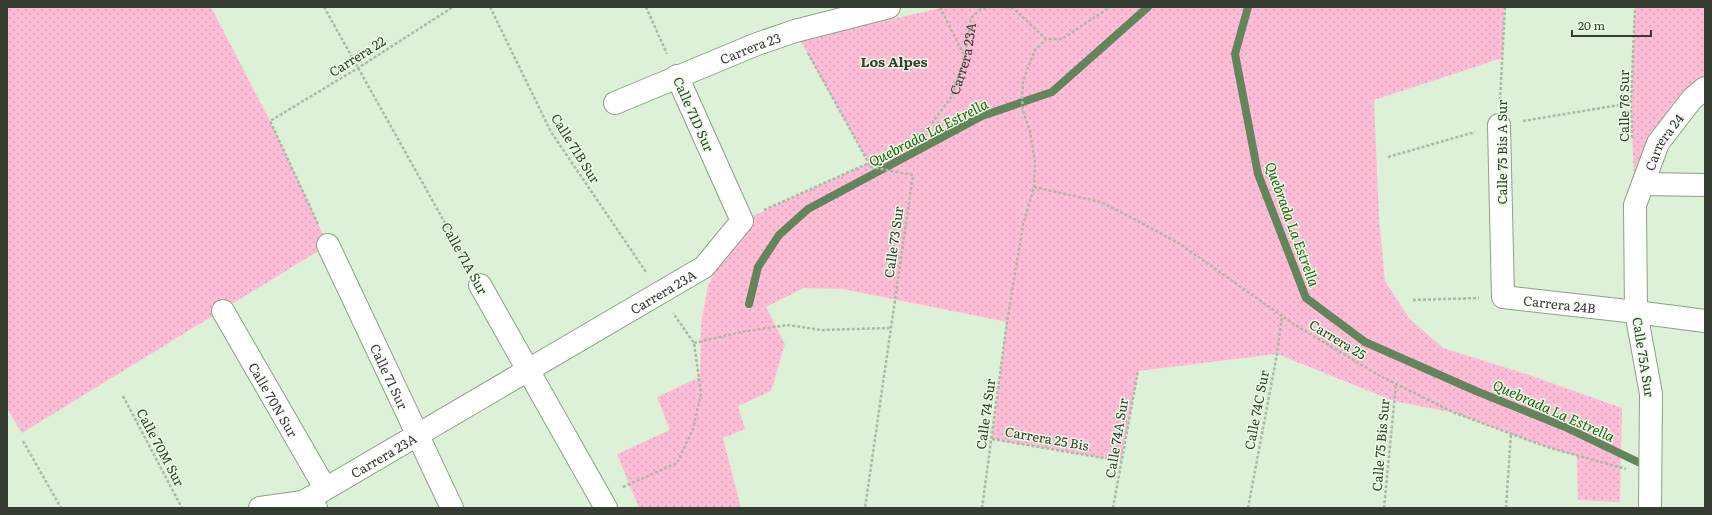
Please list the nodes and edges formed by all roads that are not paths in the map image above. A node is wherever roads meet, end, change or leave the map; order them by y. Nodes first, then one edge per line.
1 (889, 7) edge
2 (677, 76) junction
3 (1705, 88) edge
4 (615, 103) dead end
5 (1498, 125) road end
6 (1643, 184) junction
7 (1705, 185) edge
8 (1636, 205) joint
9 (742, 221) joint
10 (328, 245) road end
11 (480, 285) road end
12 (1503, 297) joint
13 (223, 311) dead end
14 (1636, 312) junction
15 (1705, 321) edge
16 (528, 369) junction
17 (417, 434) junction
18 (325, 488) junction
19 (603, 503) edge
20 (310, 505) edge
21 (260, 508) edge
22 (452, 508) edge
23 (1650, 508) edge

1 - 2 street, Carrera 23
2 - 4 street, Carrera 23
2 - 9 street, Calle 71D Sur
3 - 6 street, Carrera 24
5 - 12 street, Calle 75 Bis A Sur
6 - 7 street
6 - 8 street, Carrera 24
8 - 14 street, Calle 75A Sur
9 - 16 street, Carrera 23A
10 - 17 street, Calle 71 Sur
11 - 16 street, Calle 71A Sur
12 - 14 street, Carrera 24B
13 - 18 street, Calle 70N Sur
14 - 15 street, Carrera 24B
14 - 23 street, Calle 75A Sur
16 - 17 street, Carrera 23A
16 - 19 street, Calle 71A Sur
17 - 18 street, Carrera 23A
17 - 22 street, Calle 71 Sur
18 - 20 street, Carrera 23A
20 - 21 street, Carrera 23A

